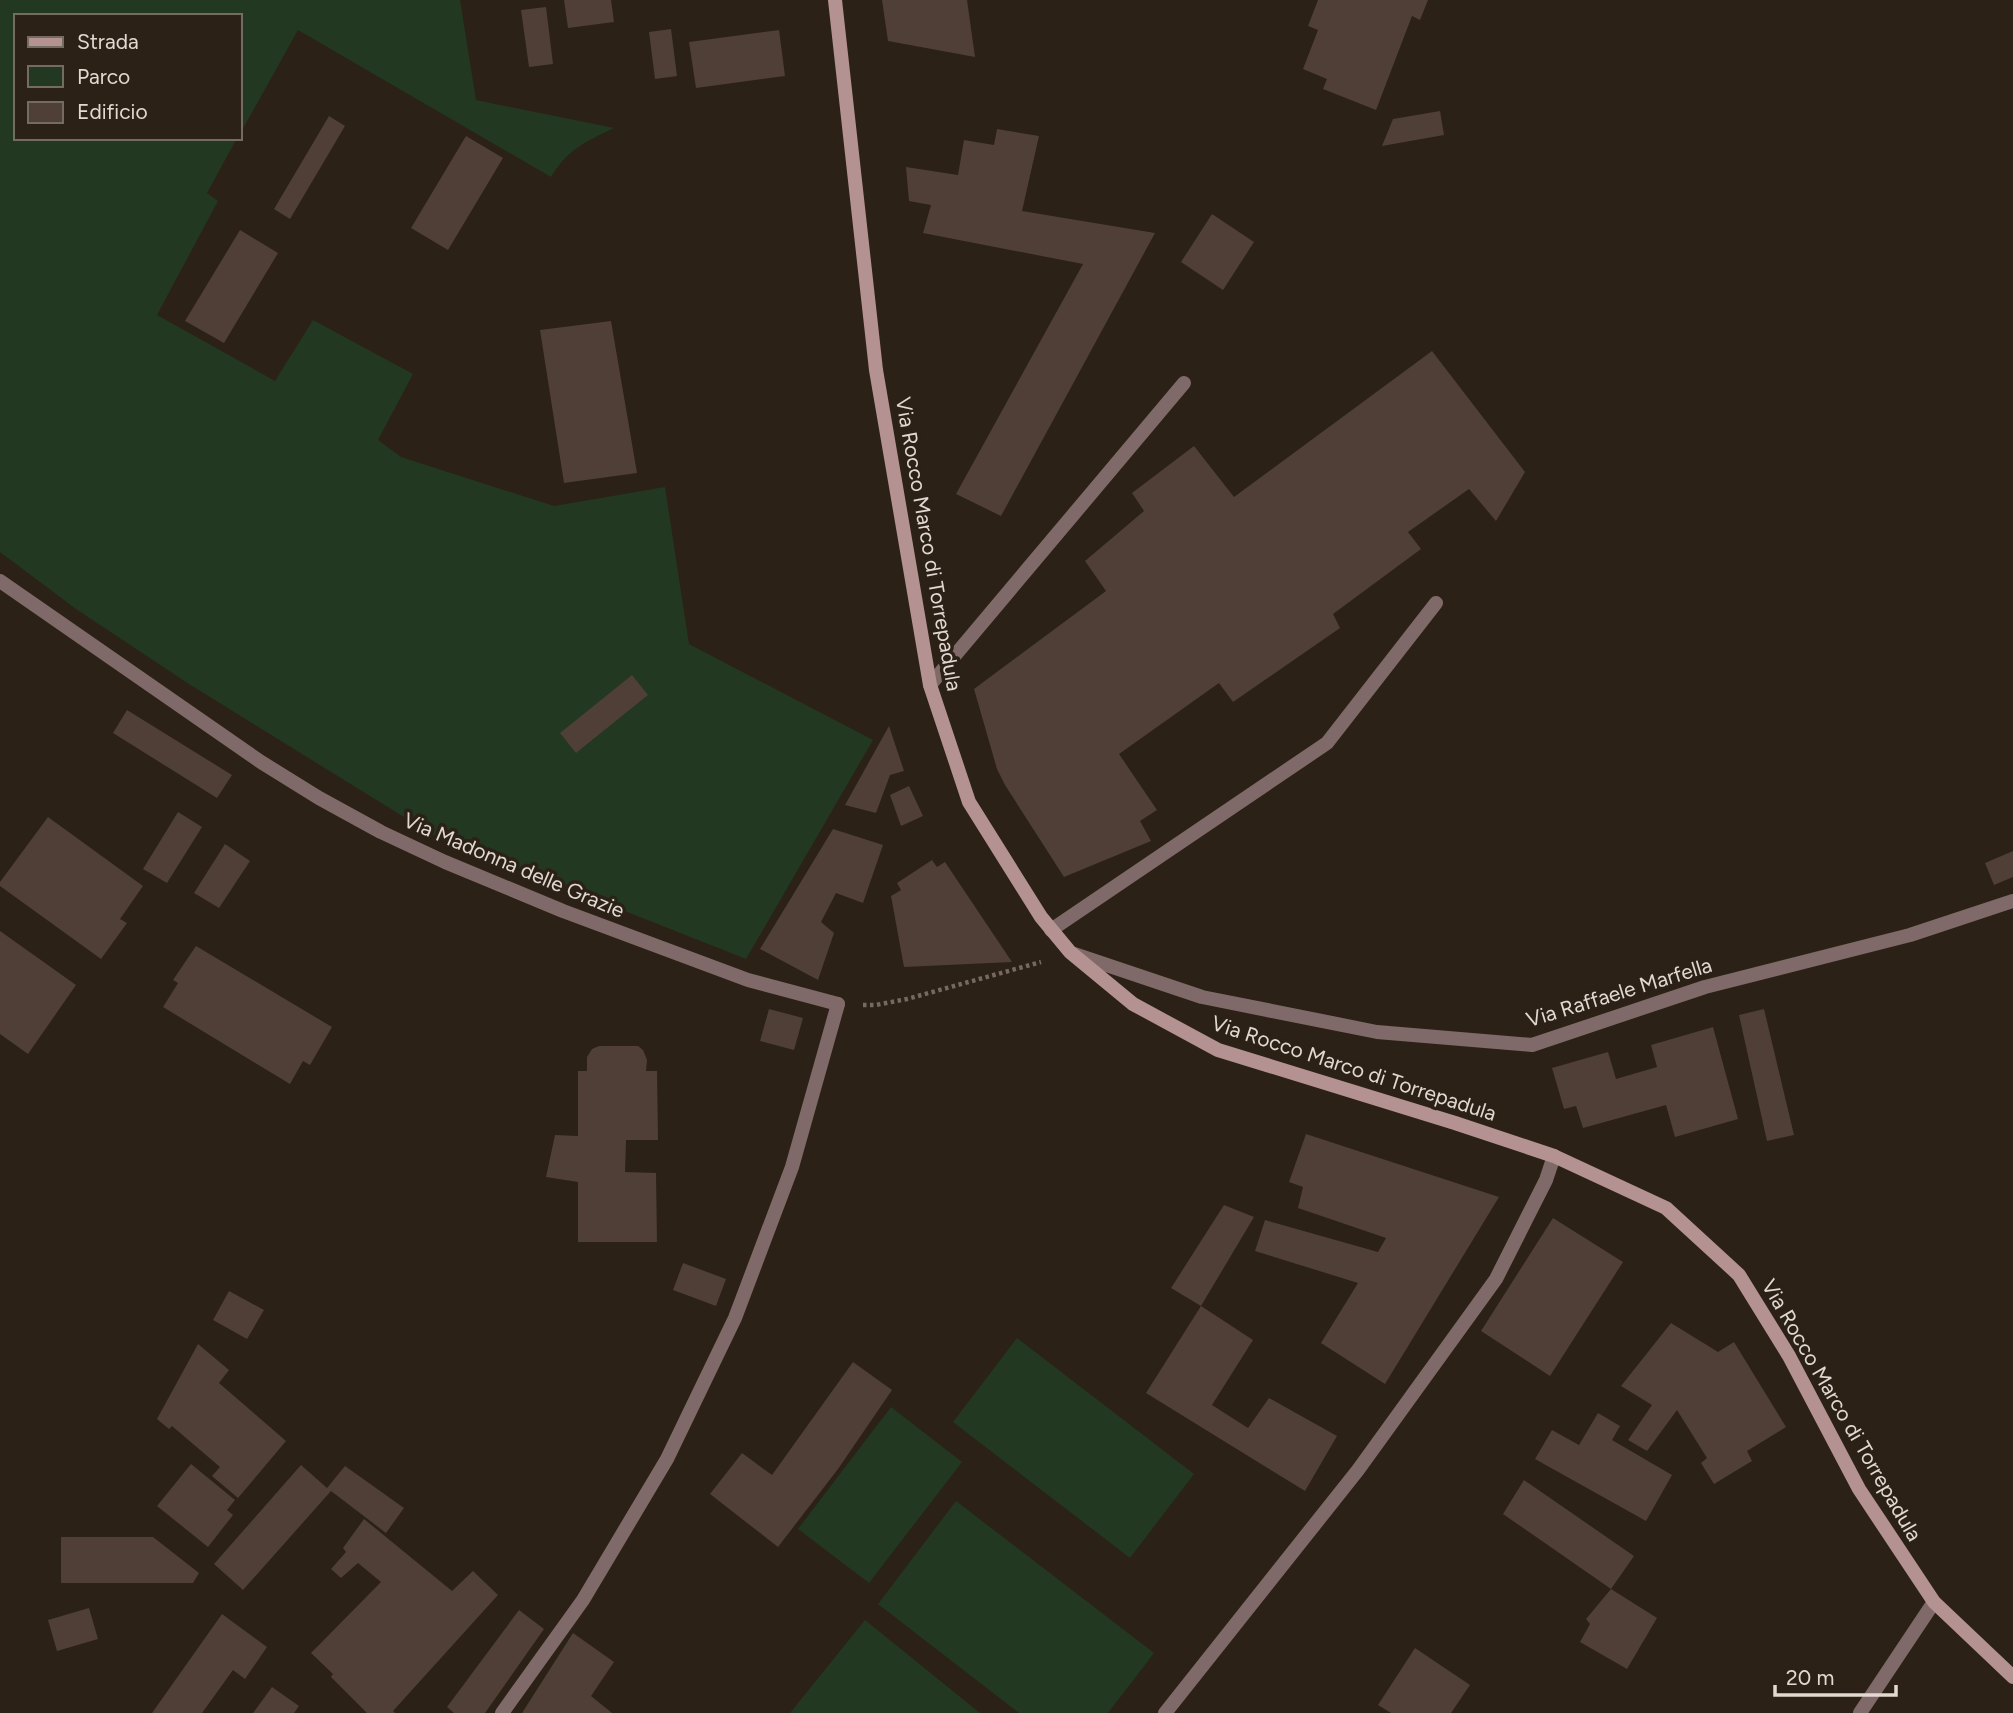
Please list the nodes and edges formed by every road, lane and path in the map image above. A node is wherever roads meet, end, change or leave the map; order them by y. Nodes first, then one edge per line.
1 (835, 0) edge
2 (1184, 383) dead end
3 (0, 581) edge
4 (1436, 603) dead end
5 (930, 685) junction
6 (2013, 901) edge
7 (1051, 930) junction
8 (1070, 953) junction
9 (838, 1004) junction
10 (1554, 1156) junction
11 (1934, 1602) junction
12 (2013, 1677) edge
13 (502, 1713) edge
14 (1166, 1713) edge
15 (1860, 1713) edge

1 - 5 main road, Via Rocco Marco di Torrepadula
2 - 5 street
3 - 9 street, Via Madonna delle Grazie
4 - 7 street
5 - 7 main road, Via Rocco Marco di Torrepadula
6 - 8 street, Via Raffaele Marfella
7 - 8 main road, Via Rocco Marco di Torrepadula
8 - 9 path
8 - 10 main road, Via Rocco Marco di Torrepadula
9 - 13 street
10 - 11 main road, Via Rocco Marco di Torrepadula
10 - 14 street
11 - 12 main road, Via Rocco Marco di Torrepadula
11 - 15 street

